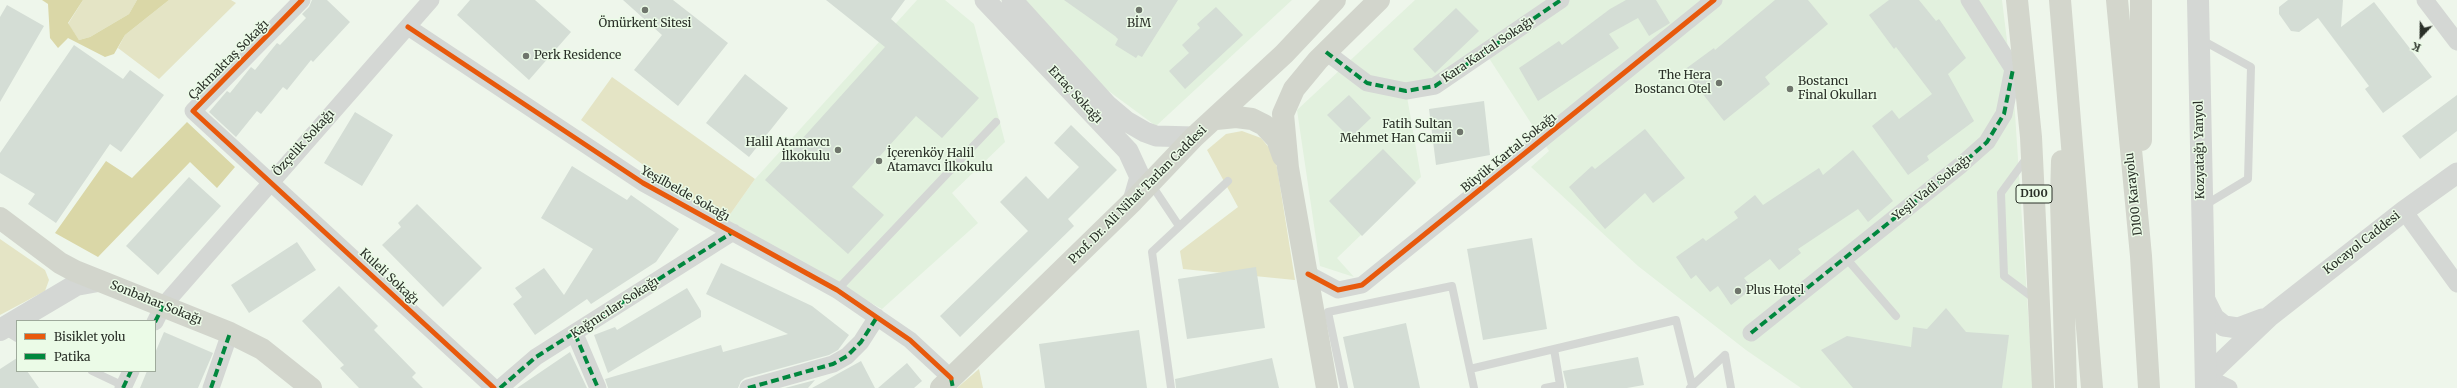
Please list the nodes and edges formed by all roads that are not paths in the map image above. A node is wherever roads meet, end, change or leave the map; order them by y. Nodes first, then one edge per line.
1 (302, 0) edge
2 (431, 0) edge
3 (985, 0) edge
4 (1012, 0) edge
5 (1335, 0) edge
6 (1379, 0) edge
7 (1561, 0) edge
8 (1714, 0) edge
9 (1969, 0) edge
10 (2017, 0) edge
11 (2060, 0) edge
12 (2117, 0) edge
13 (2141, 0) edge
14 (2198, 0) edge
15 (2424, 0) edge
16 (408, 27) junction
17 (2198, 37) junction
18 (2457, 42) edge
19 (1326, 52) junction
20 (2066, 56) junction
21 (2018, 68) junction
22 (1216, 119) junction
23 (996, 122) dead end
24 (1194, 137) junction
25 (2032, 151) junction
26 (1288, 168) junction
27 (2457, 173) edge
28 (1228, 181) dead end
29 (270, 182) junction
30 (1150, 184) junction
31 (1133, 201) junction
32 (2201, 207) junction
33 (2404, 210) junction
34 (0, 218) edge
35 (1179, 226) junction
36 (733, 232) junction
37 (2140, 256) junction
38 (1846, 258) junction
39 (1308, 274) junction
40 (98, 280) junction
41 (2457, 284) edge
42 (837, 290) junction
43 (2205, 300) junction
44 (2039, 302) junction
45 (159, 314) edge
46 (1896, 316) dead end
47 (2270, 316) junction
48 (878, 317) junction
49 (24, 320) edge
50 (16, 325) edge
51 (6, 332) edge
52 (230, 333) junction
53 (1751, 333) dead end
54 (575, 334) junction
55 (1554, 349) junction
56 (1470, 369) junction
57 (95, 372) edge
58 (126, 382) edge
59 (2206, 382) edge
60 (946, 383) edge
61 (765, 386) edge
62 (1560, 386) edge
63 (1691, 386) edge
64 (211, 388) edge
65 (311, 388) edge
66 (494, 388) edge
67 (500, 388) edge
68 (598, 388) edge
69 (748, 388) edge
70 (1171, 388) edge
71 (1327, 388) edge
72 (1344, 388) edge
73 (1474, 388) edge
74 (1545, 388) edge
75 (1731, 388) edge
76 (2043, 388) edge
77 (2066, 388) edge
78 (2092, 388) edge
79 (2149, 388) edge
80 (2229, 388) edge

1 - 29 street, Çakmaktaş Sokağı
2 - 16 street, Özçelik Sokağı
3 - 31 street, Ertaç Sokağı
4 - 24 street, Ertaç Sokağı
5 - 22 main road, Prof. Dr. Ali Nihat Tarlan Caddesi
6 - 19 main road
7 - 19 street, Kara Kartal Sokağı
8 - 39 street, Büyük Kartal Sokağı
9 - 21 street
10 - 21 highway, D100
11 - 20 highway
12 - 37 highway, D100 Karayolu
13 - 37 highway
14 - 17 main road, Kozyatağı Yanyol
15 - 18 street
16 - 29 street, Özçelik Sokağı
16 - 36 street, Yeşilbelde Sokağı
17 - 32 main road, Kozyatağı Yanyol
17 - 32 lane
19 - 26 main road
20 - 77 highway
20 - 78 highway
21 - 25 highway, D100
21 - 38 street, Yeşil Vadi Sokağı
22 - 24 main road, Prof. Dr. Ali Nihat Tarlan Caddesi
22 - 26 main road
23 - 42 lane
24 - 30 main road, Prof. Dr. Ali Nihat Tarlan Caddesi
25 - 44 highway, D100
25 - 44 lane
26 - 39 main road
27 - 33 street, Kocayol Caddesi
28 - 35 lane
29 - 45 street, Özçelik Sokağı
29 - 66 street, Kuleli Sokağı
30 - 31 main road, Prof. Dr. Ali Nihat Tarlan Caddesi
30 - 35 lane
31 - 60 main road, Prof. Dr. Ali Nihat Tarlan Caddesi
32 - 43 main road, Kozyatağı Yanyol
33 - 41 street
33 - 47 street, Kocayol Caddesi
34 - 40 main road, Sonbahar Sokağı
35 - 70 lane
36 - 42 street, Yeşilbelde Sokağı
36 - 54 street, Kağnıcılar Sokağı
37 - 79 highway, D100 Karayolu
38 - 46 lane
38 - 53 street, Yeşil Vadi Sokağı
39 - 71 main road
40 - 45 main road, Sonbahar Sokağı
40 - 49 main road
42 - 48 street, Yeşilbelde Sokağı
43 - 47 street, Kocayol Caddesi
43 - 59 main road, Kozyatağı Yanyol
44 - 76 highway, D100
45 - 52 main road, Sonbahar Sokağı
47 - 59 street, Kocayol Caddesi
48 - 60 street, Yeşilbelde Sokağı
48 - 61 street
50 - 51 main road
52 - 64 street
52 - 65 main road, Sonbahar Sokağı
54 - 67 street, Kağnıcılar Sokağı
54 - 68 street
55 - 56 lane
55 - 62 lane
55 - 63 lane
56 - 72 lane
56 - 73 lane
57 - 58 lane
59 - 80 street
61 - 69 street
62 - 74 lane
63 - 75 lane

